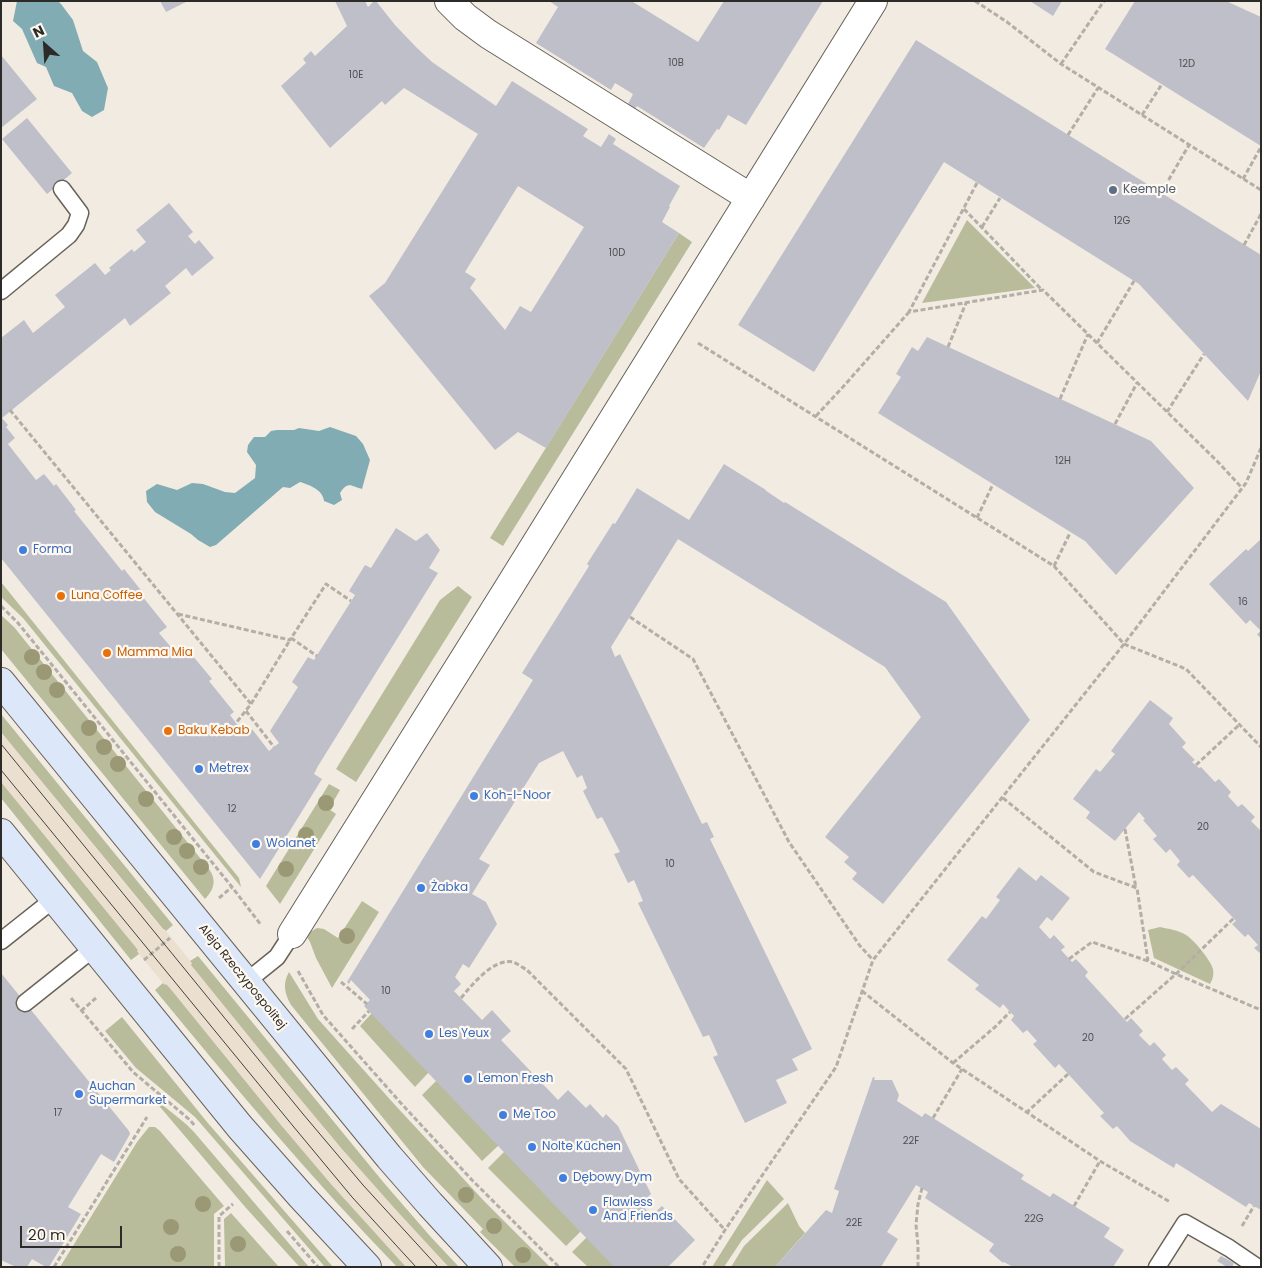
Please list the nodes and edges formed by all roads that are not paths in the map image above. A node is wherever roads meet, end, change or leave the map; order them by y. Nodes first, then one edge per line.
1 (449, 1) edge
2 (874, 1) edge
3 (62, 189) dead end
4 (751, 198) junction
5 (1, 291) edge
6 (1, 682) edge
7 (1, 833) edge
8 (54, 899) junction
9 (292, 934) joint
10 (1, 941) edge
11 (94, 948) junction
12 (246, 982) junction
13 (25, 1003) dead end
14 (367, 1267) edge
15 (488, 1267) edge
16 (1157, 1267) edge
17 (1257, 1267) edge

1 - 4 street
2 - 4 street
3 - 5 lane
4 - 9 street
6 - 12 street, Aleja Rzeczypospolitej
7 - 8 street
8 - 10 lane
8 - 11 street
9 - 12 lane
11 - 13 lane
11 - 14 street
12 - 15 street, Aleja Rzeczypospolitej
16 - 17 lane

